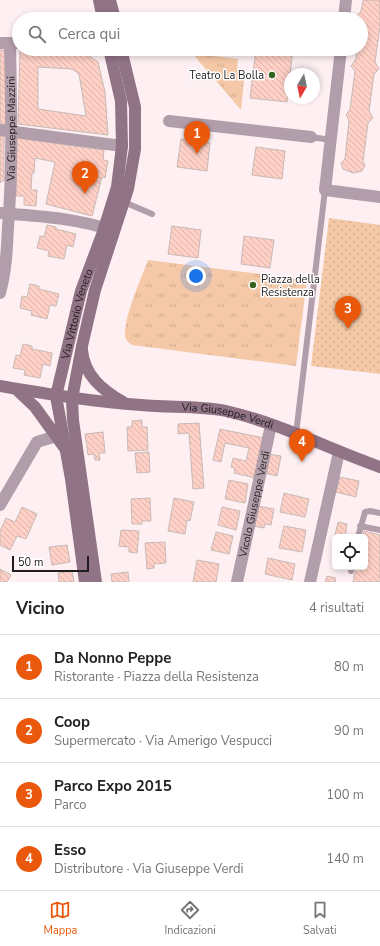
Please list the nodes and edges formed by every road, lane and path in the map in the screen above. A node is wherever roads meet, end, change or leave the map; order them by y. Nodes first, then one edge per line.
1 (99, 0) edge
2 (110, 0) edge
3 (346, 0) edge
4 (102, 12) edge
5 (113, 12) edge
6 (345, 12) edge
7 (10, 43) edge
8 (111, 56) edge
9 (113, 56) edge
10 (340, 56) edge
11 (169, 121) dead end
12 (6, 130) edge
13 (312, 138) joint
14 (331, 140) junction
15 (122, 146) junction
16 (325, 190) junction
17 (380, 197) edge
18 (124, 202) junction
19 (5, 214) edge
20 (152, 214) dead end
21 (110, 230) junction
22 (0, 293) edge
23 (82, 346) junction
24 (0, 386) edge
25 (15, 389) junction
26 (56, 396) junction
27 (72, 399) junction
28 (125, 404) junction
29 (271, 425) junction
30 (296, 434) junction
31 (59, 435) junction
32 (343, 453) junction
33 (380, 461) edge
34 (380, 467) edge
35 (0, 506) edge
36 (380, 513) edge
37 (360, 526) junction
38 (380, 530) edge
39 (359, 534) edge
40 (85, 582) edge
41 (96, 582) edge
42 (237, 582) edge
43 (310, 582) edge

1 - 4 street
2 - 5 street
3 - 6 street
7 - 12 street, Via Giuseppe Mazzini
8 - 15 street, Via Vittorio Veneto
9 - 18 street, Via Vittorio Veneto
10 - 14 street
11 - 13 street
12 - 15 street
12 - 19 street, Via Giuseppe Mazzini
13 - 14 lane
14 - 16 street
15 - 21 street, Via Vittorio Veneto
16 - 17 street
16 - 30 lane
18 - 20 lane
18 - 21 street, Via Vittorio Veneto
19 - 21 street
19 - 22 street, Via Giuseppe Mazzini
21 - 23 street, Via Vittorio Veneto
21 - 26 street, Via Vittorio Veneto
23 - 27 street, Via Vittorio Veneto
23 - 28 street
24 - 25 street, Via Giuseppe Verdi
25 - 26 street, Via Giuseppe Verdi
25 - 31 street
26 - 27 street, Via Giuseppe Verdi
26 - 31 street, Via Vittorio Veneto
27 - 28 street, Via Giuseppe Verdi
27 - 41 street, Via Vittorio Veneto
28 - 29 street, Via Giuseppe Verdi
29 - 30 street, Via Giuseppe Verdi
29 - 42 street, Vicolo Giuseppe Verdi
30 - 32 street, Via Giuseppe Verdi
31 - 35 street
31 - 40 street
32 - 33 street, Via Giuseppe Verdi
32 - 34 street, Via Giuseppe Verdi
32 - 43 street
36 - 37 lane
37 - 38 lane
37 - 39 lane

